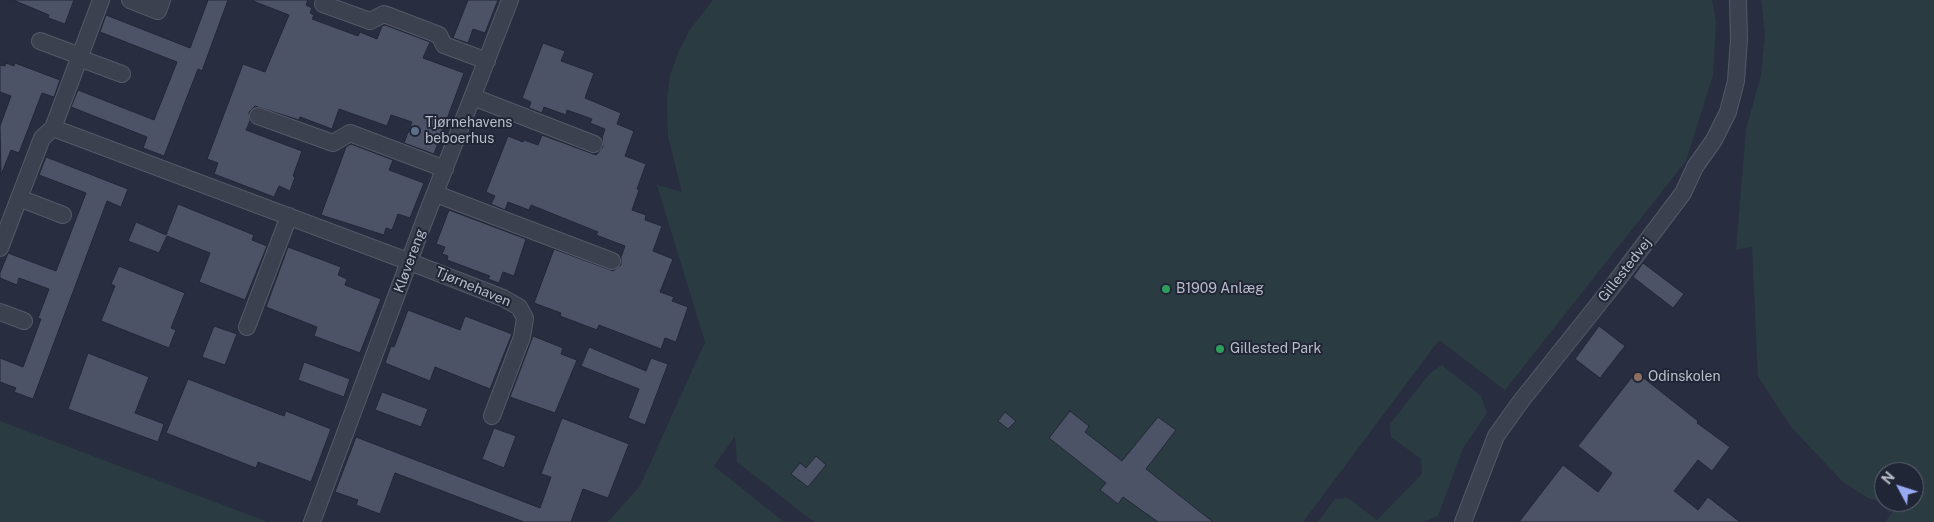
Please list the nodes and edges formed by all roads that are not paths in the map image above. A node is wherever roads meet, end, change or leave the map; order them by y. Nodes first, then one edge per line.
1 (101, 0) edge
2 (130, 0) edge
3 (162, 0) edge
4 (510, 0) edge
5 (1738, 0) edge
6 (323, 4) dead end
7 (40, 41) dead end
8 (80, 57) junction
9 (487, 61) junction
10 (122, 74) dead end
11 (473, 97) junction
12 (258, 116) dead end
13 (53, 128) junction
14 (594, 144) dead end
15 (445, 169) junction
16 (436, 194) junction
17 (19, 198) junction
18 (63, 215) dead end
19 (289, 216) junction
20 (0, 248) edge
21 (612, 261) dead end
22 (410, 262) junction
23 (0, 312) edge
24 (24, 321) dead end
25 (247, 327) dead end
26 (492, 416) dead end
27 (312, 522) edge
28 (1463, 522) edge

1 - 8 street
2 - 3 street
4 - 9 street, Kløvereng
5 - 28 street, Gillestedvej
6 - 9 street
7 - 8 street
8 - 10 street
8 - 13 street
9 - 11 street, Kløvereng
11 - 14 street
11 - 15 street, Kløvereng
12 - 15 street
13 - 17 street
13 - 19 street, Tjørnehaven
15 - 16 street, Kløvereng
16 - 21 street
16 - 22 street, Kløvereng
17 - 18 street
17 - 20 street
19 - 22 street, Tjørnehaven
19 - 25 street
22 - 26 street, Tjørnehaven
22 - 27 street, Kløvereng
23 - 24 street

